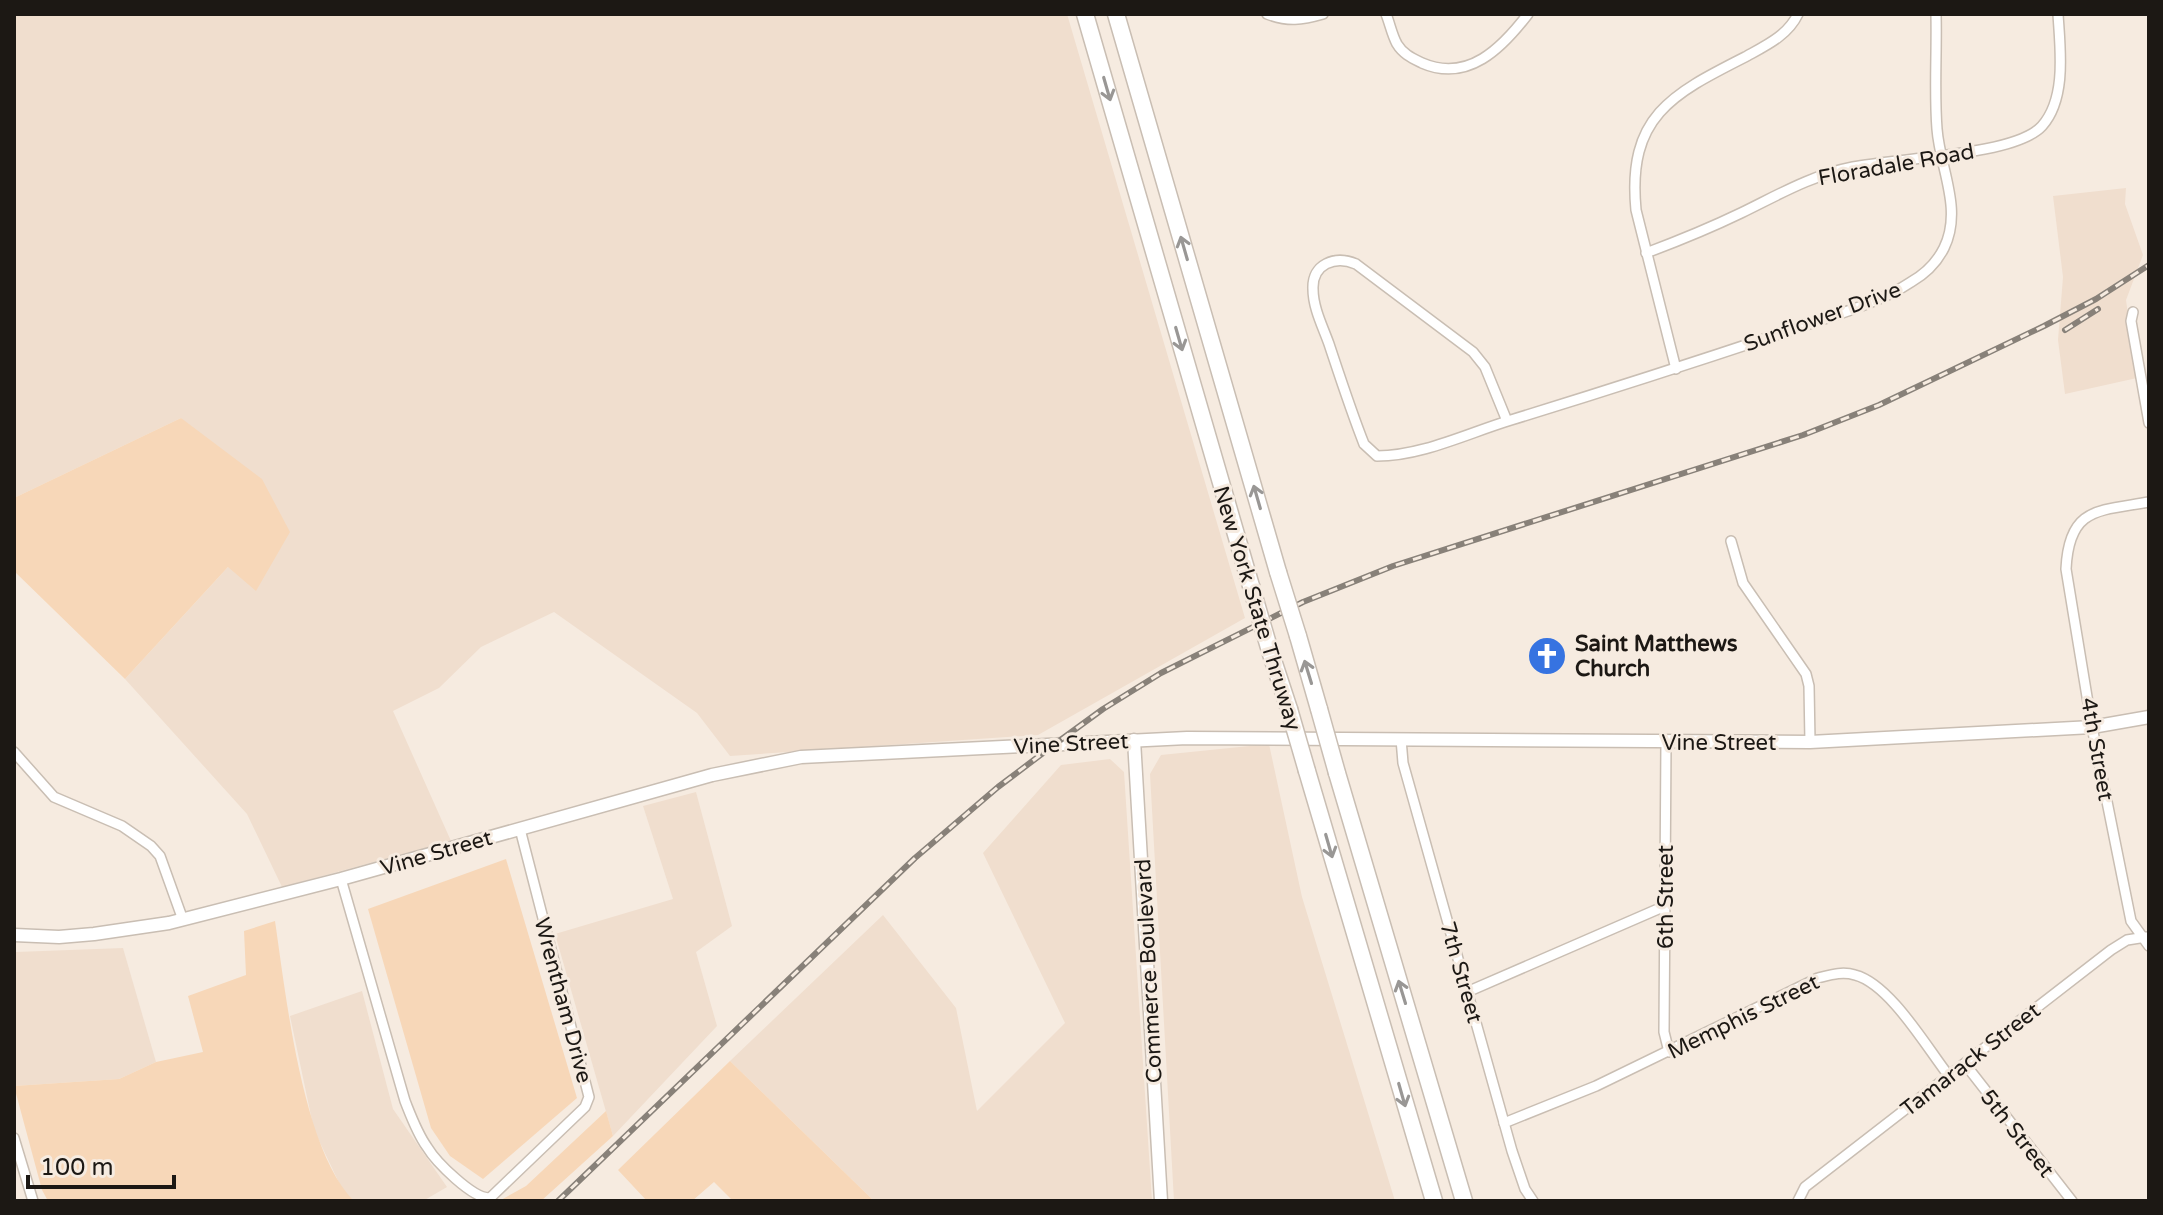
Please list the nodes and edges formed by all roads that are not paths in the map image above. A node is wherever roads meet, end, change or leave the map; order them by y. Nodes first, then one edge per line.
1 (1085, 14) edge
2 (1116, 14) edge
3 (1267, 14) edge
4 (1323, 14) edge
5 (1386, 14) edge
6 (1528, 14) edge
7 (1798, 14) edge
8 (1936, 14) edge
9 (2058, 14) edge
10 (1941, 154) junction
11 (1646, 253) junction
12 (2133, 312) dead end
13 (1676, 369) junction
14 (1507, 421) junction
15 (2149, 423) edge
16 (2149, 502) edge
17 (1731, 541) dead end
18 (2149, 717) edge
19 (2092, 727) junction
20 (1401, 739) junction
21 (1134, 740) junction
22 (1666, 742) junction
23 (1810, 742) junction
24 (14, 752) edge
25 (520, 829) junction
26 (341, 879) junction
27 (1665, 906) junction
28 (183, 920) junction
29 (14, 935) edge
30 (2147, 940) edge
31 (1467, 992) junction
32 (1669, 1052) junction
33 (1965, 1064) junction
34 (1949, 1076) junction
35 (1504, 1123) junction
36 (14, 1138) edge
37 (1798, 1198) edge
38 (33, 1201) edge
39 (1161, 1201) edge
40 (1434, 1201) edge
41 (1464, 1201) edge
42 (1533, 1201) edge
43 (2072, 1201) edge

1 -> 40 highway, New York State Thruway, bridge
41 -> 2 highway, New York State Thruway, bridge
3 - 4 street
5 - 6 street
7 - 11 street
8 - 10 street, Sunflower Drive
9 - 10 street, Floradale Road
10 - 11 street, Floradale Road
10 - 13 street, Sunflower Drive
11 - 13 street
12 - 15 street
13 - 14 street, Sunflower Drive
14 - 14 street, Sunflower Drive
16 - 19 street, 4th Street
17 - 23 street
18 - 19 street, Vine Street
19 - 23 street, Vine Street
19 - 30 street, 4th Street
20 - 21 street, Vine Street
20 - 22 street, Vine Street
20 - 31 street, 7th Street
21 - 25 street, Vine Street
21 - 39 street, Commerce Boulevard
22 - 23 street, Vine Street
22 - 27 street, 6th Street
24 - 28 street
25 - 26 street, Vine Street
25 - 26 street, Wrentham Drive
26 - 28 street, Vine Street
27 - 31 street
27 - 32 street, 6th Street
28 - 29 street, Vine Street
30 - 33 street, Tamarack Street
31 - 35 street, 7th Street
32 - 34 street, Memphis Street
32 - 35 street, Memphis Street
33 - 34 street, Tamarack Street
33 - 43 street, 5th Street
34 - 37 street, Tamarack Street
35 - 42 street, 7th Street
36 - 38 street

